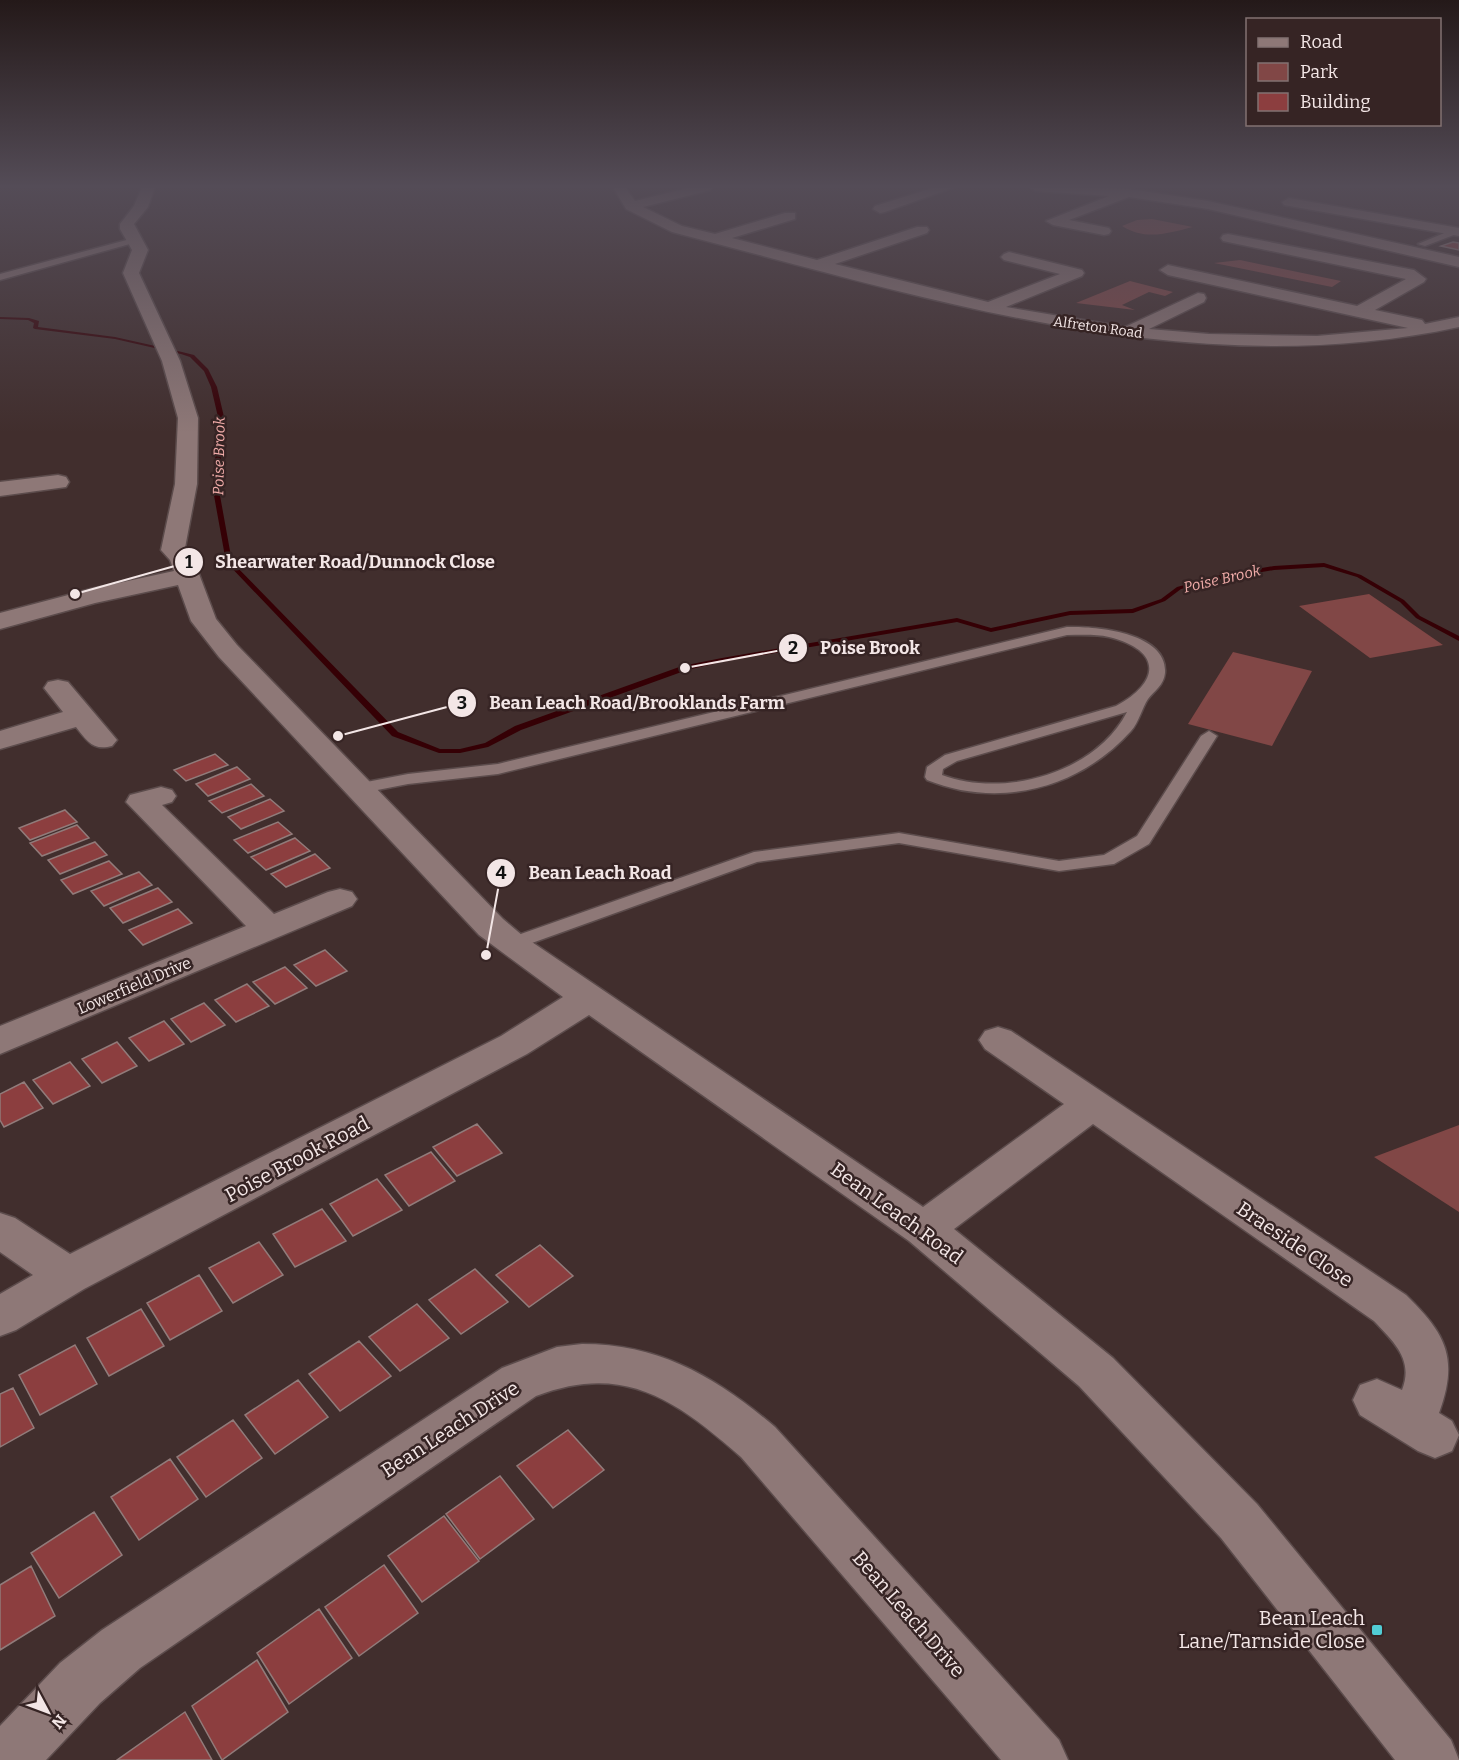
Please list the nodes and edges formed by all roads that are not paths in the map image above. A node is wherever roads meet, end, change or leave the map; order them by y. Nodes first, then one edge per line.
1 (28, 269) edge
2 (133, 269) edge
3 (833, 269) edge
4 (1060, 269) edge
5 (1388, 269) edge
6 (1168, 270) dead end
7 (0, 277) edge
8 (1198, 298) dead end
9 (989, 308) junction
10 (1360, 311) junction
11 (1459, 322) edge
12 (1435, 328) junction
13 (1128, 332) junction
14 (58, 482) dead end
15 (0, 489) edge
16 (182, 554) junction
17 (0, 621) edge
18 (58, 688) dead end
19 (1140, 701) junction
20 (81, 716) junction
21 (1209, 736) dead end
22 (0, 740) edge
23 (102, 740) dead end
24 (357, 789) junction
25 (141, 802) dead end
26 (340, 899) dead end
27 (269, 929) junction
28 (511, 944) junction
29 (591, 998) junction
30 (998, 1040) dead end
31 (0, 1041) edge
32 (1091, 1105) junction
33 (924, 1229) junction
34 (0, 1230) edge
35 (68, 1276) junction
36 (0, 1317) edge
37 (1407, 1419) dead end
38 (7, 1760) edge
39 (1039, 1760) edge
40 (1431, 1760) edge

1 - 7 lane
2 - 16 street
3 - 9 street, Alfreton Road
4 - 9 street
5 - 10 street
6 - 10 street
8 - 13 street
9 - 13 street, Alfreton Road
10 - 12 street
11 - 12 street, Alfreton Road
12 - 13 street, Alfreton Road
14 - 15 street
16 - 17 street
16 - 24 street, Bean Leach Road
18 - 20 street
19 - 19 lane
19 - 24 lane
20 - 22 street
20 - 23 street
21 - 28 lane
24 - 28 street, Bean Leach Road
25 - 27 street
26 - 27 street, Lowerfield Drive
27 - 31 street, Lowerfield Drive
28 - 29 street, Bean Leach Road
29 - 33 street, Bean Leach Road
29 - 35 street, Poise Brook Road
30 - 32 street, Braeside Close
32 - 33 street
32 - 37 street, Braeside Close
33 - 40 street, Bean Leach Road
34 - 35 street
35 - 36 street, Poise Brook Road
38 - 39 street, Bean Leach Drive

